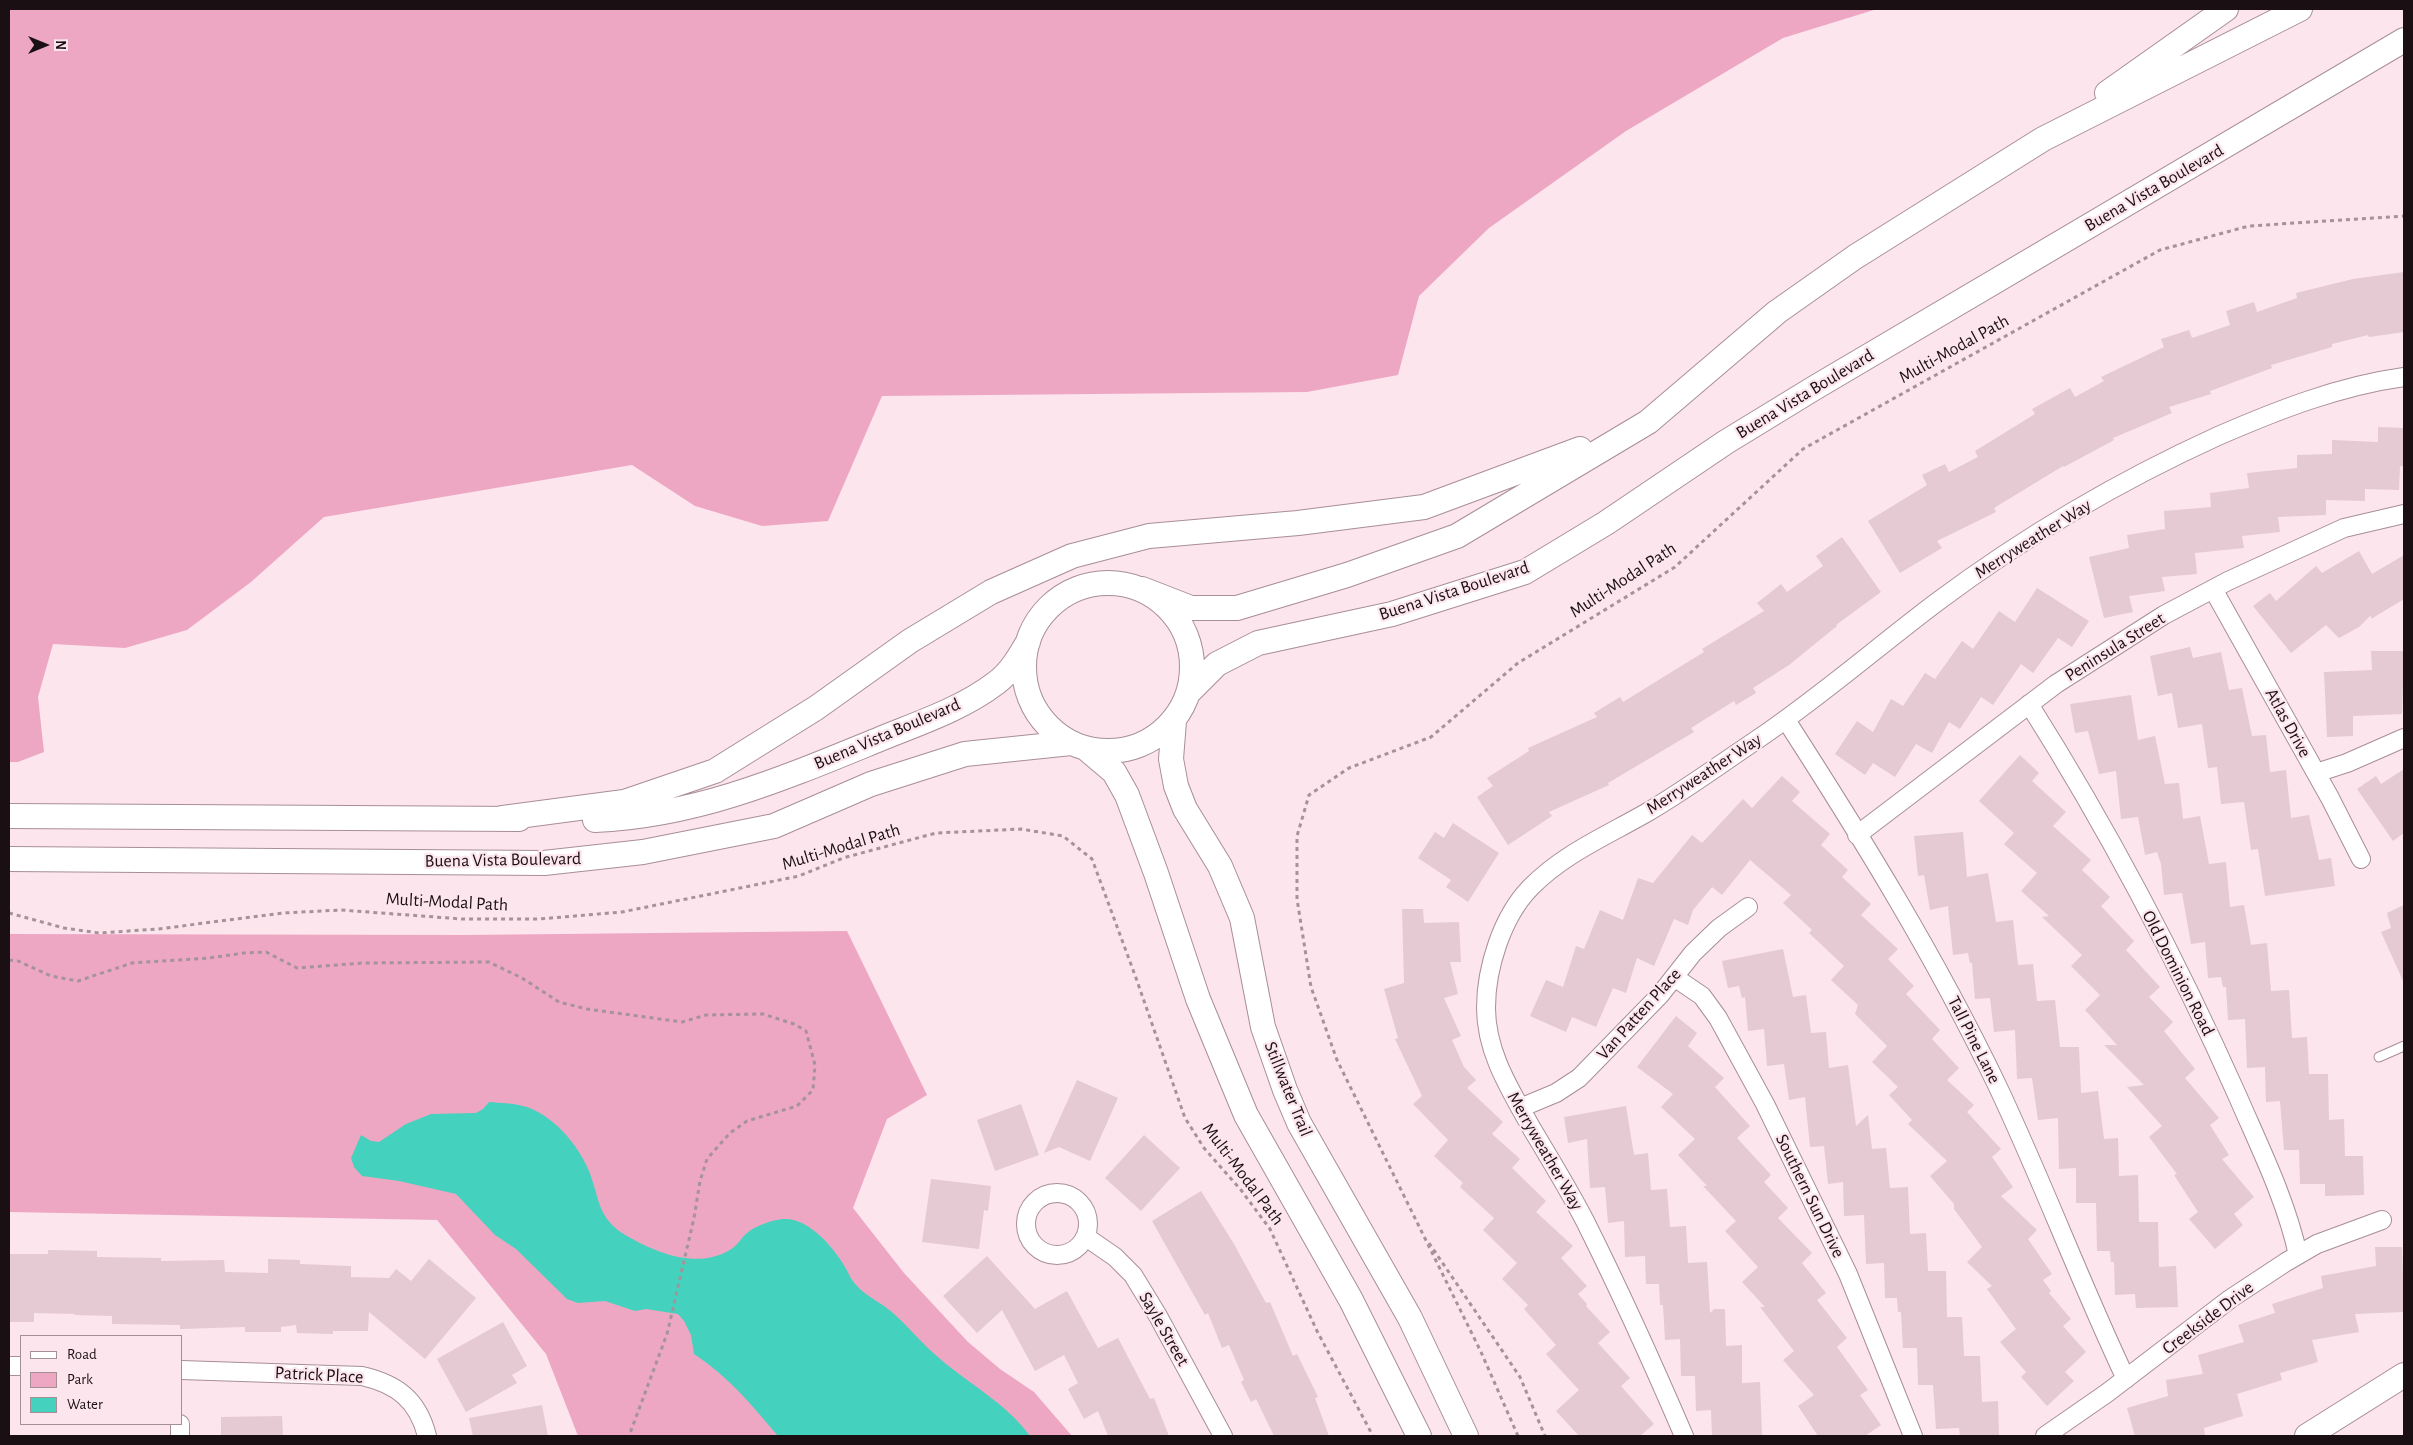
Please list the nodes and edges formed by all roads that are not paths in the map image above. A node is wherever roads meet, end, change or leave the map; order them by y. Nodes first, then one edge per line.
1 (2226, 9) edge
2 (2300, 9) edge
3 (2404, 40) edge
4 (2043, 139) junction
5 (2404, 377) edge
6 (1648, 422) junction
7 (2404, 514) edge
8 (1142, 589) junction
9 (2212, 589) junction
10 (1028, 642) junction
11 (1188, 694) junction
12 (2029, 704) junction
13 (1786, 720) junction
14 (1174, 721) junction
15 (2404, 738) edge
16 (1079, 746) junction
17 (2316, 773) junction
18 (9, 816) edge
19 (503, 818) junction
20 (1857, 834) junction
21 (9, 859) edge
22 (2361, 859) dead end
23 (1748, 907) dead end
24 (1674, 977) junction
25 (2404, 1046) edge
26 (2379, 1057) dead end
27 (1520, 1108) junction
28 (2382, 1220) dead end
29 (1086, 1236) dead end
30 (2298, 1255) junction
31 (182, 1370) edge
32 (2404, 1376) edge
33 (2126, 1378) junction
34 (426, 1436) edge
35 (1223, 1436) edge
36 (1419, 1436) edge
37 (1466, 1436) edge
38 (1684, 1436) edge
39 (1913, 1436) edge
40 (2045, 1436) edge
41 (2307, 1436) edge

1 - 4 main road
2 - 4 main road, Buena Vista Boulevard
3 - 11 main road, Buena Vista Boulevard
4 - 6 main road, Buena Vista Boulevard
5 - 13 street, Merryweather Way
6 - 8 main road, Buena Vista Boulevard
6 - 19 main road
7 - 9 street, Peninsula Street
8 - 10 main road, Buena Vista Boulevard
8 - 11 main road, Buena Vista Boulevard
9 - 12 street, Peninsula Street
9 - 17 street, Atlas Drive
10 - 16 main road, Buena Vista Boulevard
10 - 19 main road, Buena Vista Boulevard
11 - 14 main road, Buena Vista Boulevard
12 - 20 street, Peninsula Street
12 - 30 street, Old Dominion Road
13 - 20 street, Tall Pine Lane
13 - 27 street, Merryweather Way
14 - 16 main road, Buena Vista Boulevard
14 - 37 main road, Stillwater Trail
15 - 17 street
16 - 21 main road, Buena Vista Boulevard
16 - 36 main road
17 - 22 street, Atlas Drive
18 - 19 main road, Buena Vista Boulevard
20 - 33 street, Tall Pine Lane
23 - 24 street, Van Patten Place
24 - 27 street, Van Patten Place
24 - 39 street, Southern Sun Drive
25 - 26 lane
27 - 38 street, Merryweather Way
28 - 30 street, Creekside Drive
29 - 35 street, Sayle Street
30 - 33 street, Creekside Drive
31 - 34 street, Patrick Place
32 - 41 main road
33 - 40 street, Creekside Drive

